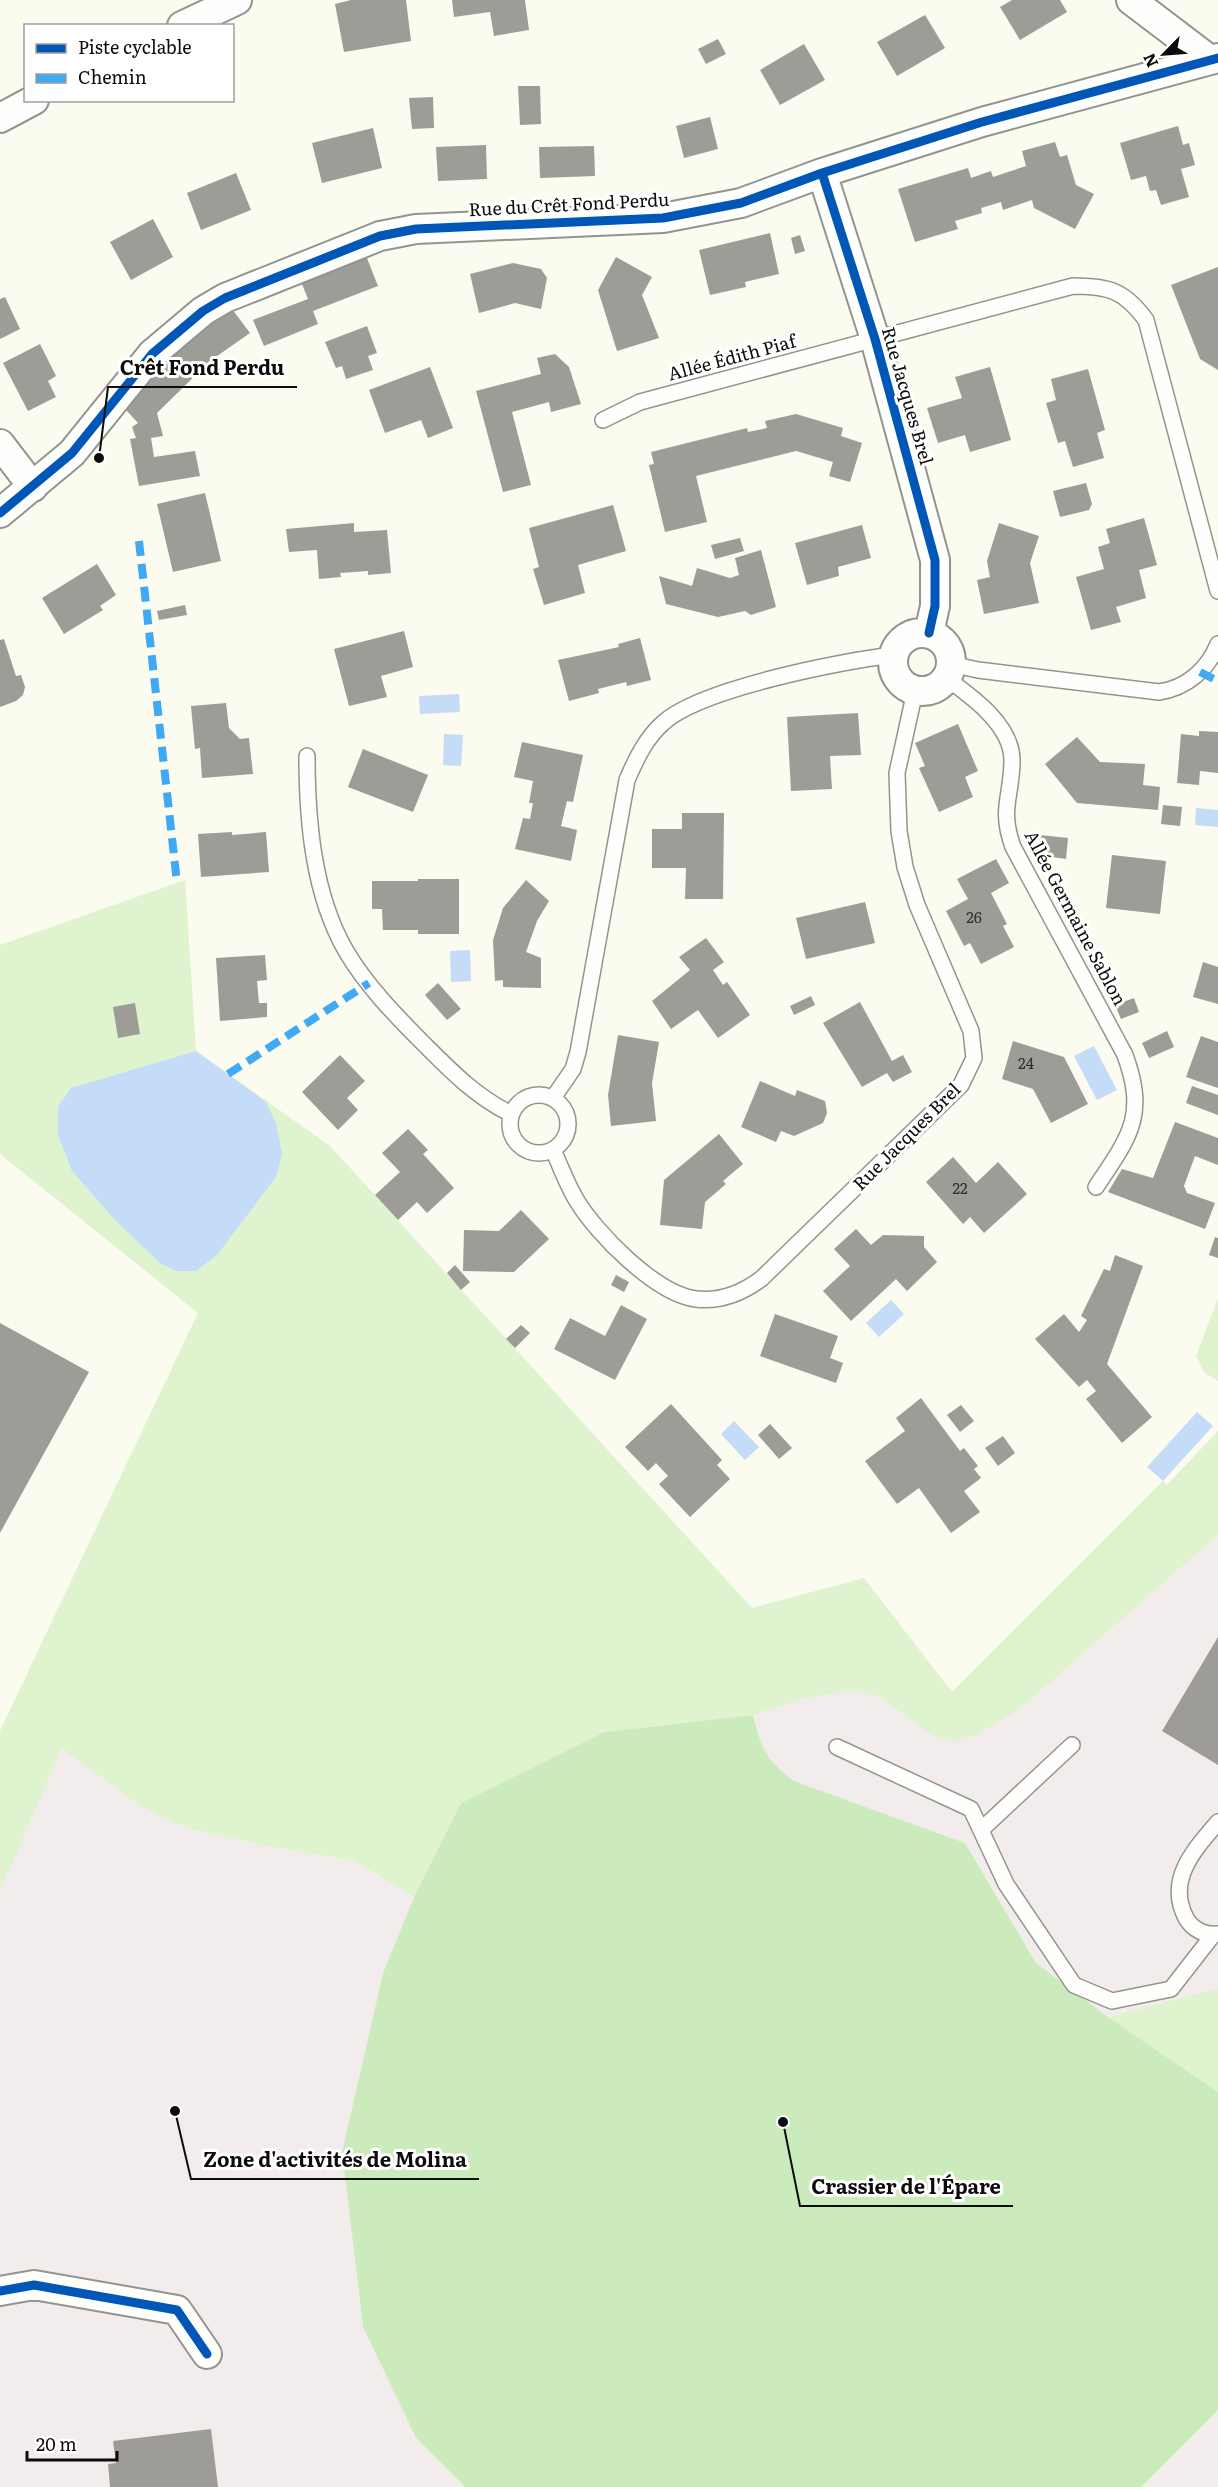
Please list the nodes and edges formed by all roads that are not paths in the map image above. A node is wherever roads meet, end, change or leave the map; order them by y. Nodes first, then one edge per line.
1 (237, 0) edge
2 (1131, 0) edge
3 (186, 24) edge
4 (1214, 59) edge
5 (30, 102) edge
6 (0, 118) edge
7 (822, 173) junction
8 (874, 339) junction
9 (603, 420) dead end
10 (0, 444) edge
11 (33, 488) junction
12 (0, 513) edge
13 (1218, 591) edge
14 (929, 633) junction
15 (1218, 644) edge
16 (893, 655) junction
17 (948, 671) junction
18 (915, 691) junction
19 (307, 756) dead end
20 (553, 1098) junction
21 (511, 1114) junction
22 (553, 1150) junction
23 (1096, 1187) dead end
24 (1072, 1745) dead end
25 (837, 1747) dead end
26 (1218, 1822) edge
27 (981, 1830) junction
28 (1215, 1935) edge
29 (0, 2291) edge
30 (207, 2354) dead end

1 - 3 street
2 - 4 street
4 - 7 street, Rue du Crêt Fond Perdu
5 - 6 street
7 - 8 street, Rue Jacques Brel
7 - 11 street, Rue du Crêt Fond Perdu
8 - 9 lane, Allée Édith Piaf
8 - 13 lane, Rue Jacques Brel
8 - 14 street, Rue Jacques Brel
10 - 11 street
11 - 12 street, Rue du Crêt Fond Perdu
14 - 16 street
14 - 17 street
15 - 17 lane
16 - 18 street
16 - 20 lane
17 - 18 street
17 - 23 lane, Allée Germaine Sablon
18 - 22 lane, Rue Jacques Brel
19 - 21 lane
20 - 21 lane
20 - 22 lane
21 - 22 lane
24 - 27 lane
25 - 27 lane
26 - 28 lane
27 - 28 lane
29 - 30 street

